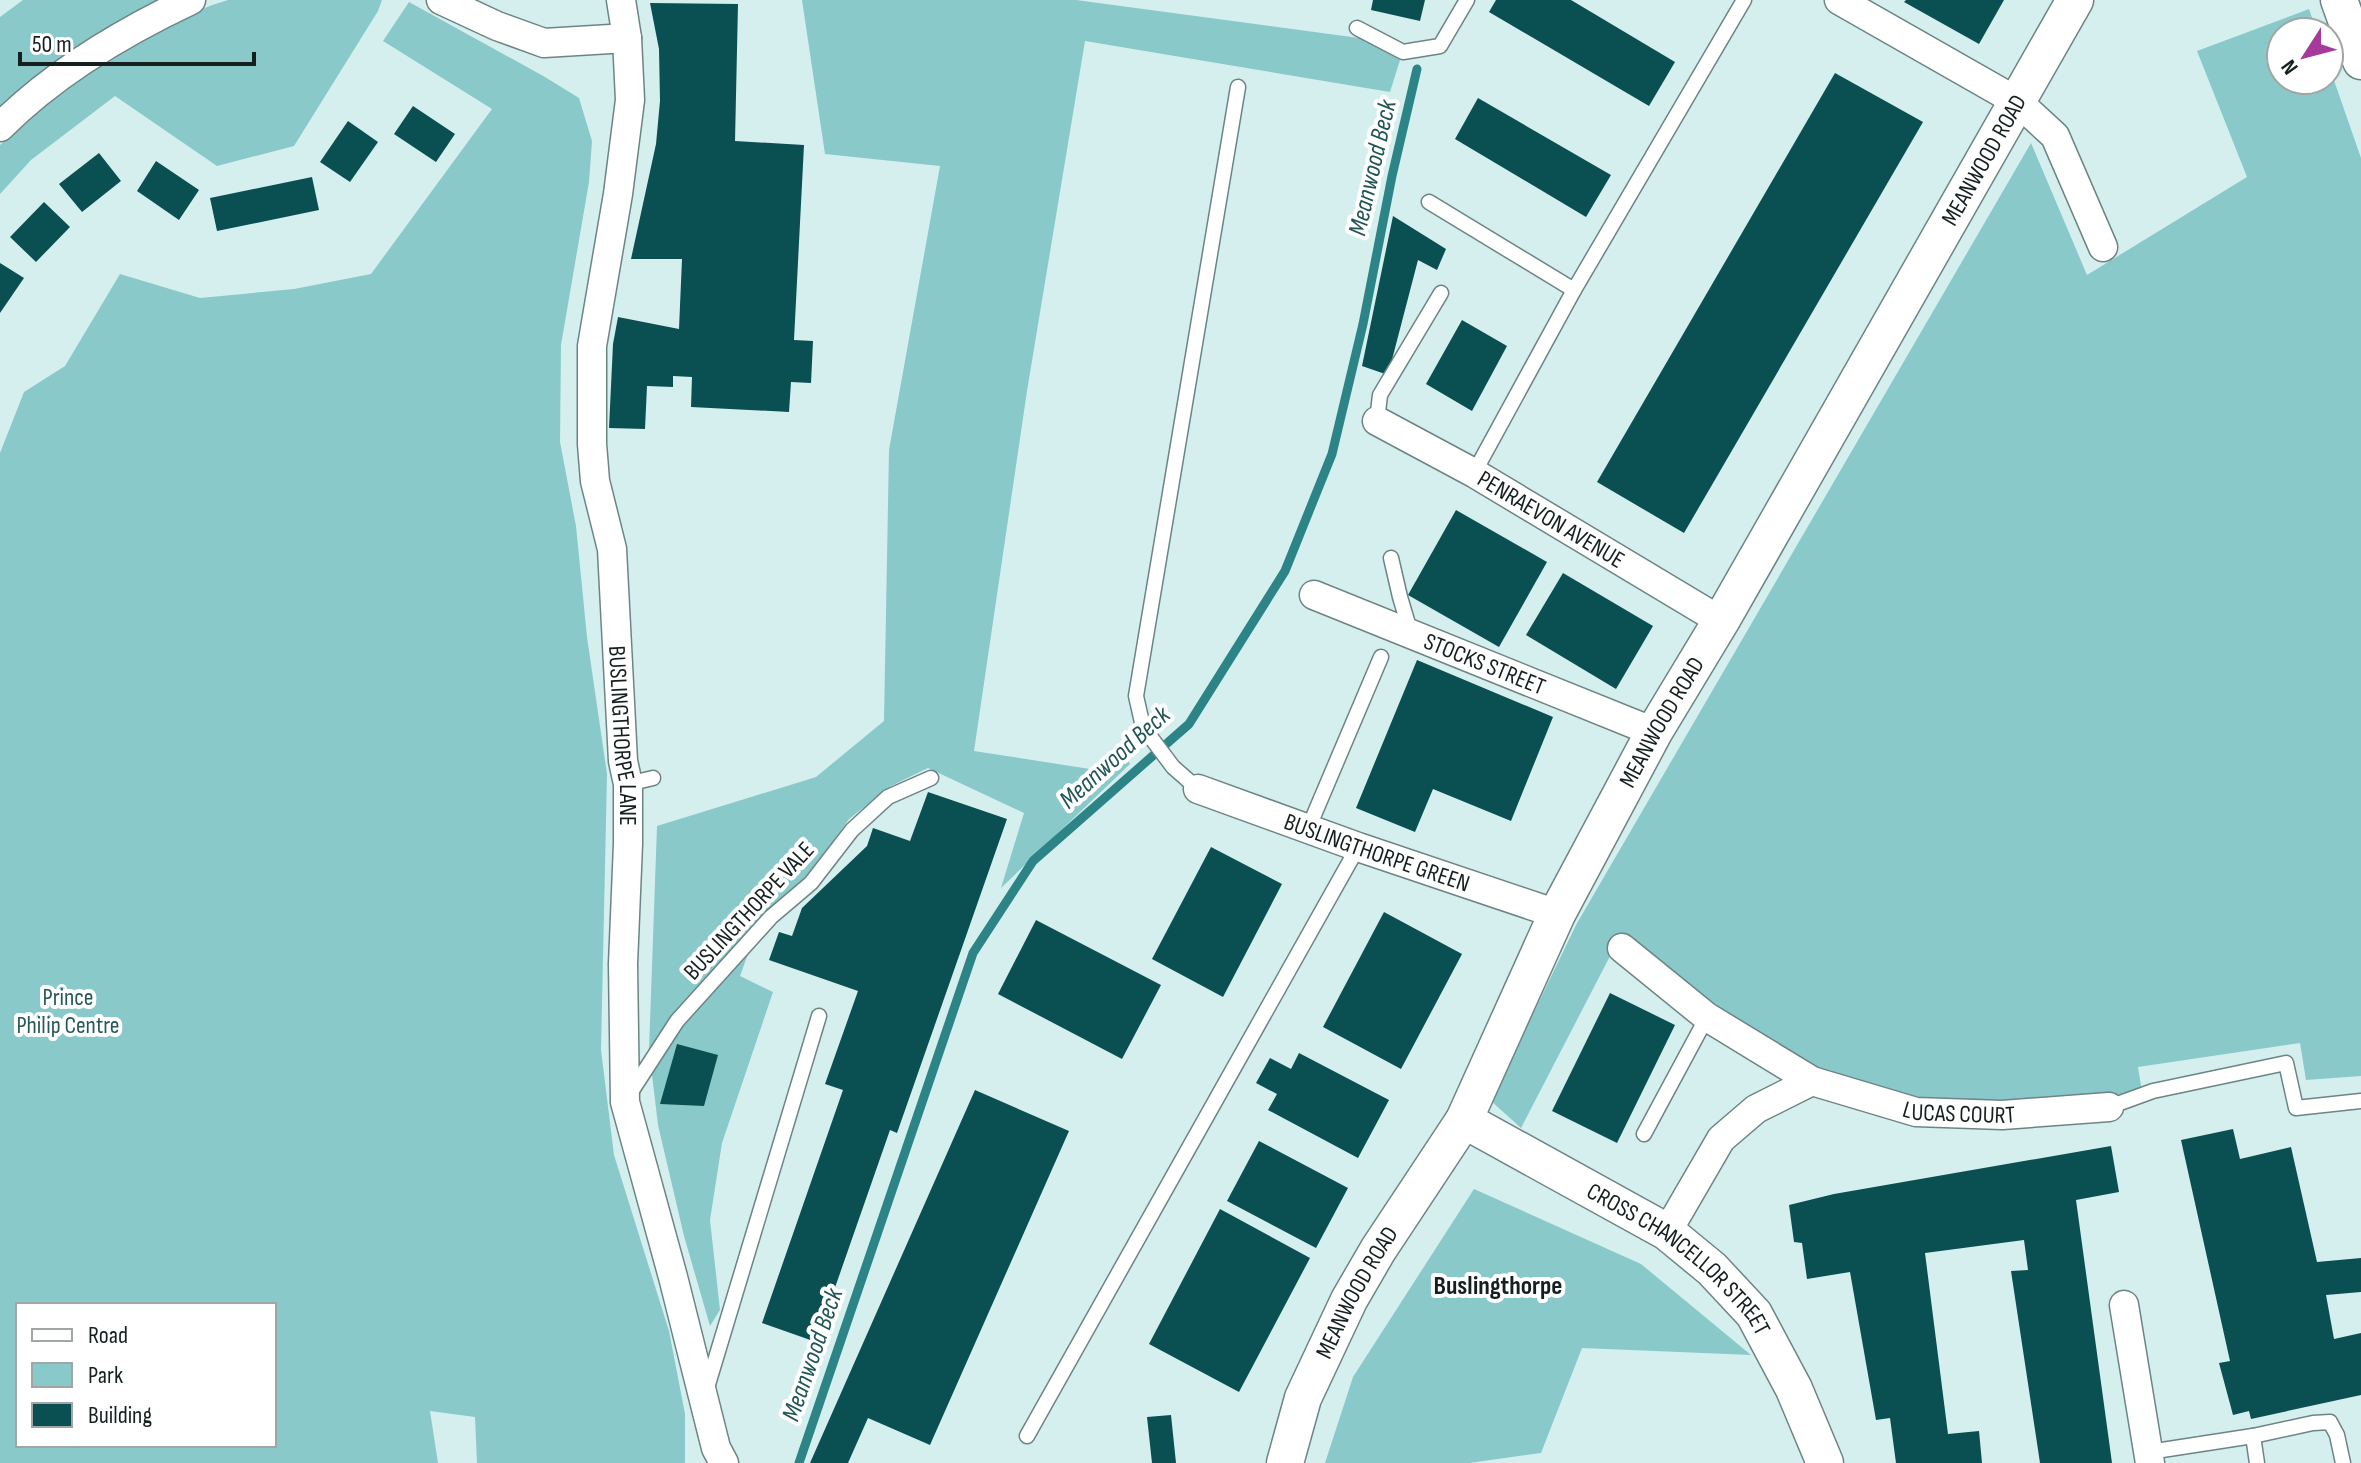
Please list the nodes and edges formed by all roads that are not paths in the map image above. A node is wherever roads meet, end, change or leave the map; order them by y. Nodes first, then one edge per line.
1 (191, 0) edge
2 (441, 0) edge
3 (621, 0) edge
4 (1467, 0) edge
5 (1744, 0) edge
6 (2075, 0) edge
7 (2339, 0) edge
8 (1852, 3) edge
9 (1357, 28) dead end
10 (627, 38) junction
11 (2361, 61) edge
12 (1238, 87) dead end
13 (2018, 102) junction
14 (0, 127) edge
15 (1429, 202) dead end
16 (2103, 247) dead end
17 (1574, 290) junction
18 (1441, 293) dead end
19 (1377, 421) joint
20 (1474, 473) junction
21 (1391, 558) dead end
22 (1314, 595) dead end
23 (1721, 621) junction
24 (1411, 635) junction
25 (1381, 657) dead end
26 (1654, 732) junction
27 (931, 778) dead end
28 (1198, 789) joint
29 (1308, 829) junction
30 (1358, 847) junction
31 (1557, 914) junction
32 (1622, 948) dead end
33 (819, 1016) dead end
34 (1707, 1017) junction
35 (1812, 1081) junction
36 (2361, 1101) edge
37 (625, 1102) junction
38 (2109, 1107) joint
39 (1464, 1120) junction
40 (1644, 1134) dead end
41 (1667, 1232) junction
42 (2124, 1305) dead end
43 (703, 1399) junction
44 (1027, 1436) dead end
45 (2253, 1436) junction
46 (2149, 1458) edge
47 (1820, 1462) edge
48 (724, 1463) edge
49 (1285, 1463) edge
50 (2257, 1463) edge
51 (2343, 1463) edge

1 - 14 street
2 - 10 street
3 - 10 street, BUSLINGTHORPE LANE
4 - 9 lane
5 - 17 lane
6 - 13 street, MEANWOOD ROAD
7 - 11 street
8 - 13 street
10 - 37 street, BUSLINGTHORPE LANE
12 - 28 lane
13 - 16 street
13 - 23 street, MEANWOOD ROAD
15 - 17 lane
17 - 20 lane
18 - 19 lane
19 - 20 street, PENRAEVON AVENUE
20 - 23 street, PENRAEVON AVENUE
21 - 24 lane
22 - 24 street, STOCKS STREET
23 - 26 street, MEANWOOD ROAD
24 - 26 street, STOCKS STREET
25 - 29 lane
26 - 31 street, MEANWOOD ROAD
27 - 37 lane, BUSLINGTHORPE VALE
28 - 29 street, BUSLINGTHORPE GREEN
29 - 30 street, BUSLINGTHORPE GREEN
30 - 31 street, BUSLINGTHORPE GREEN
30 - 44 lane
31 - 39 street, MEANWOOD ROAD
32 - 34 street, LUCAS COURT
33 - 43 lane
34 - 35 street, LUCAS COURT
34 - 40 lane
35 - 38 street, LUCAS COURT
35 - 41 street
36 - 38 lane
37 - 43 street, BUSLINGTHORPE LANE
39 - 41 street, CROSS CHANCELLOR STREET
39 - 49 street, MEANWOOD ROAD
41 - 47 street, CROSS CHANCELLOR STREET
42 - 46 street
43 - 48 street, BUSLINGTHORPE LANE
45 - 46 lane
45 - 50 lane
45 - 51 lane

